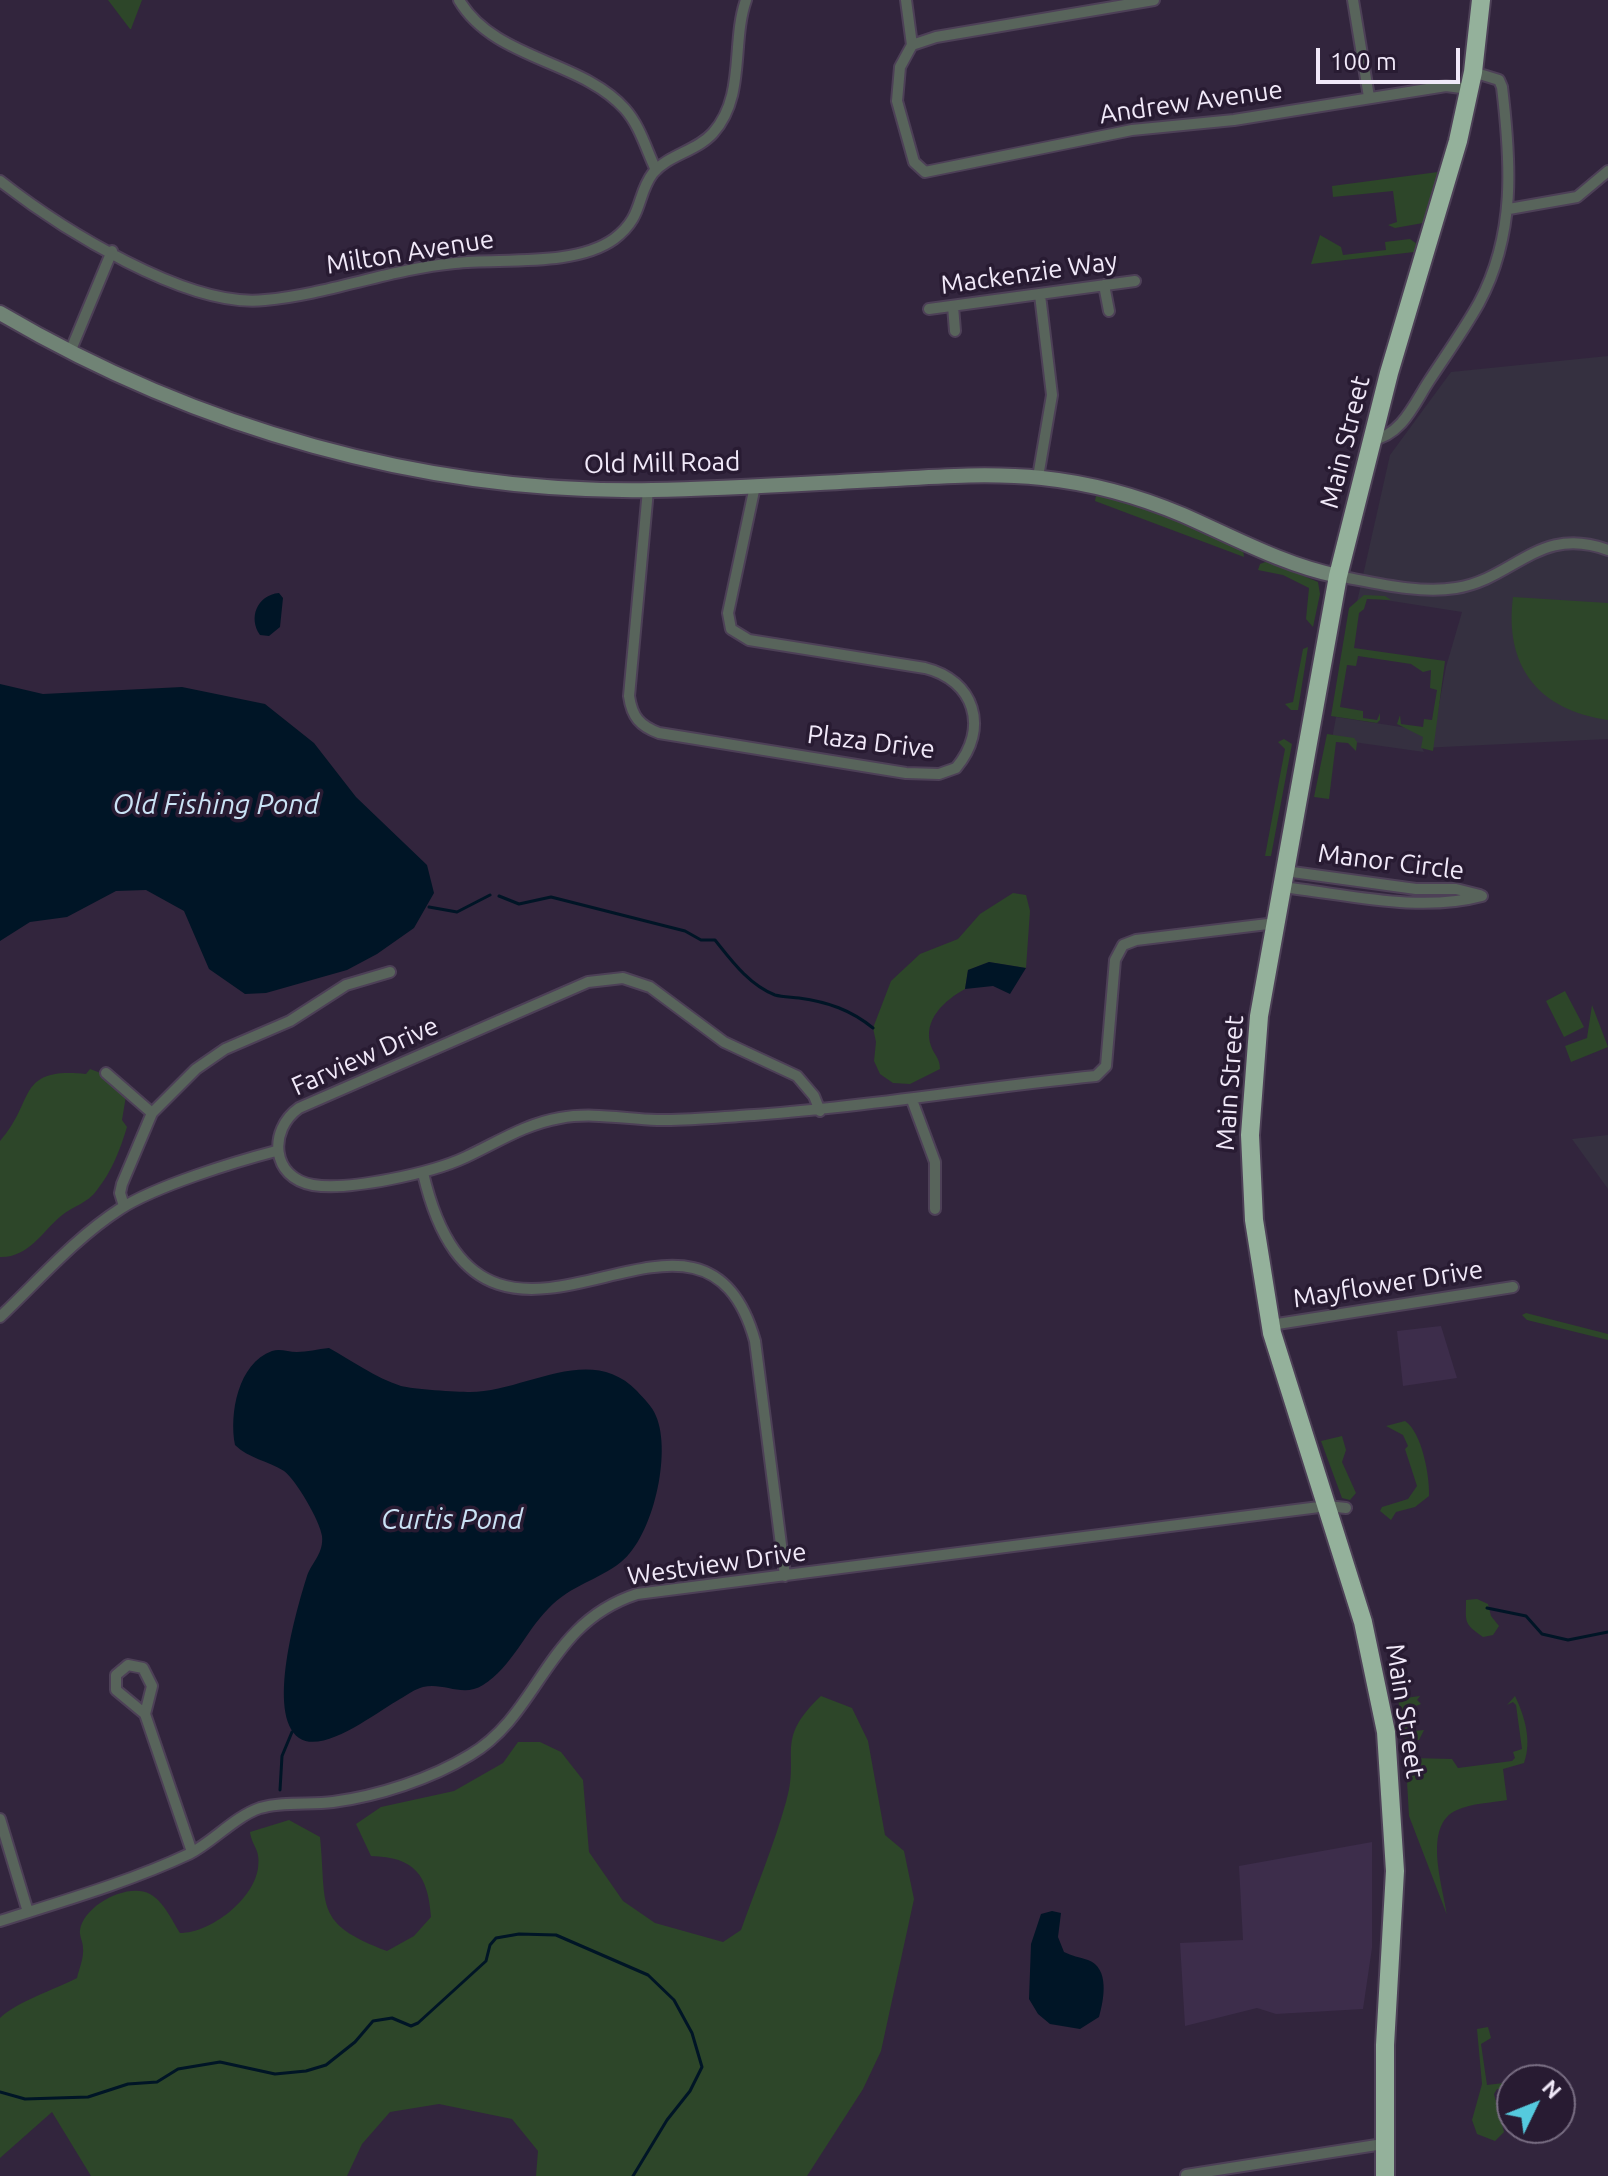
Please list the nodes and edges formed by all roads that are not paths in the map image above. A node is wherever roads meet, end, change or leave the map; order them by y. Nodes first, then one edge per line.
1 (459, 0) edge
2 (746, 0) edge
3 (906, 0) edge
4 (1154, 0) edge
5 (1353, 0) edge
6 (1481, 0) edge
7 (912, 45) junction
8 (1471, 80) junction
9 (1369, 97) junction
10 (656, 170) junction
11 (1608, 171) edge
12 (0, 181) edge
13 (1509, 209) junction
14 (112, 251) junction
15 (1135, 281) dead end
16 (1104, 285) junction
17 (1040, 295) junction
18 (953, 306) junction
19 (929, 309) dead end
20 (1109, 311) dead end
21 (0, 313) edge
22 (955, 331) dead end
23 (70, 352) junction
24 (1372, 440) junction
25 (1038, 477) junction
26 (755, 486) junction
27 (648, 490) junction
28 (1608, 550) edge
29 (1338, 576) junction
30 (1283, 879) junction
31 (1276, 923) junction
32 (390, 972) dead end
33 (106, 1073) dead end
34 (912, 1100) junction
35 (820, 1111) junction
36 (152, 1113) junction
37 (276, 1151) junction
38 (423, 1173) junction
39 (124, 1206) junction
40 (935, 1209) dead end
41 (1513, 1287) dead end
42 (0, 1317) edge
43 (1271, 1325) junction
44 (1336, 1507) junction
45 (785, 1576) junction
46 (145, 1714) junction
47 (0, 1819) edge
48 (192, 1852) junction
49 (28, 1912) junction
50 (0, 1921) edge
51 (1383, 2144) junction
52 (1186, 2175) edge
53 (1385, 2176) edge

1 - 10 street
2 - 10 street
3 - 7 street
4 - 7 street
5 - 9 street
6 - 8 highway, Main Street
7 - 9 street, Andrew Avenue
8 - 9 street, Andrew Avenue
8 - 13 street
8 - 24 highway, Main Street
10 - 14 street, Milton Avenue
11 - 13 street
12 - 14 street, Milton Avenue
13 - 24 street
14 - 23 street
15 - 16 street, Mackenzie Way
16 - 17 street, Mackenzie Way
16 - 20 street
17 - 18 street, Mackenzie Way
17 - 25 street
18 - 19 street, Mackenzie Way
18 - 22 street
21 - 23 street, Old Mill Road
23 - 27 street, Old Mill Road
24 - 29 highway, Main Street
25 - 26 street, Old Mill Road
25 - 29 street, Old Mill Road
26 - 27 street, Old Mill Road
26 - 27 street, Plaza Drive
28 - 29 street
29 - 30 highway, Main Street
30 - 30 street, Manor Circle
30 - 31 highway, Main Street
31 - 34 street
31 - 43 highway, Main Street
32 - 36 street
33 - 36 street
34 - 35 street
34 - 40 street
35 - 37 street, Farview Drive
35 - 38 street
36 - 39 street
37 - 38 street
37 - 39 street
38 - 45 street
39 - 42 street
41 - 43 street, Mayflower Drive
43 - 44 highway, Main Street
44 - 45 street, Westview Drive
44 - 51 highway, Main Street
45 - 48 street, Westview Drive
46 - 46 street
46 - 48 street
47 - 49 street
48 - 49 street, Westview Drive
49 - 50 street, Westview Drive
51 - 52 street
51 - 53 highway, Main Street

